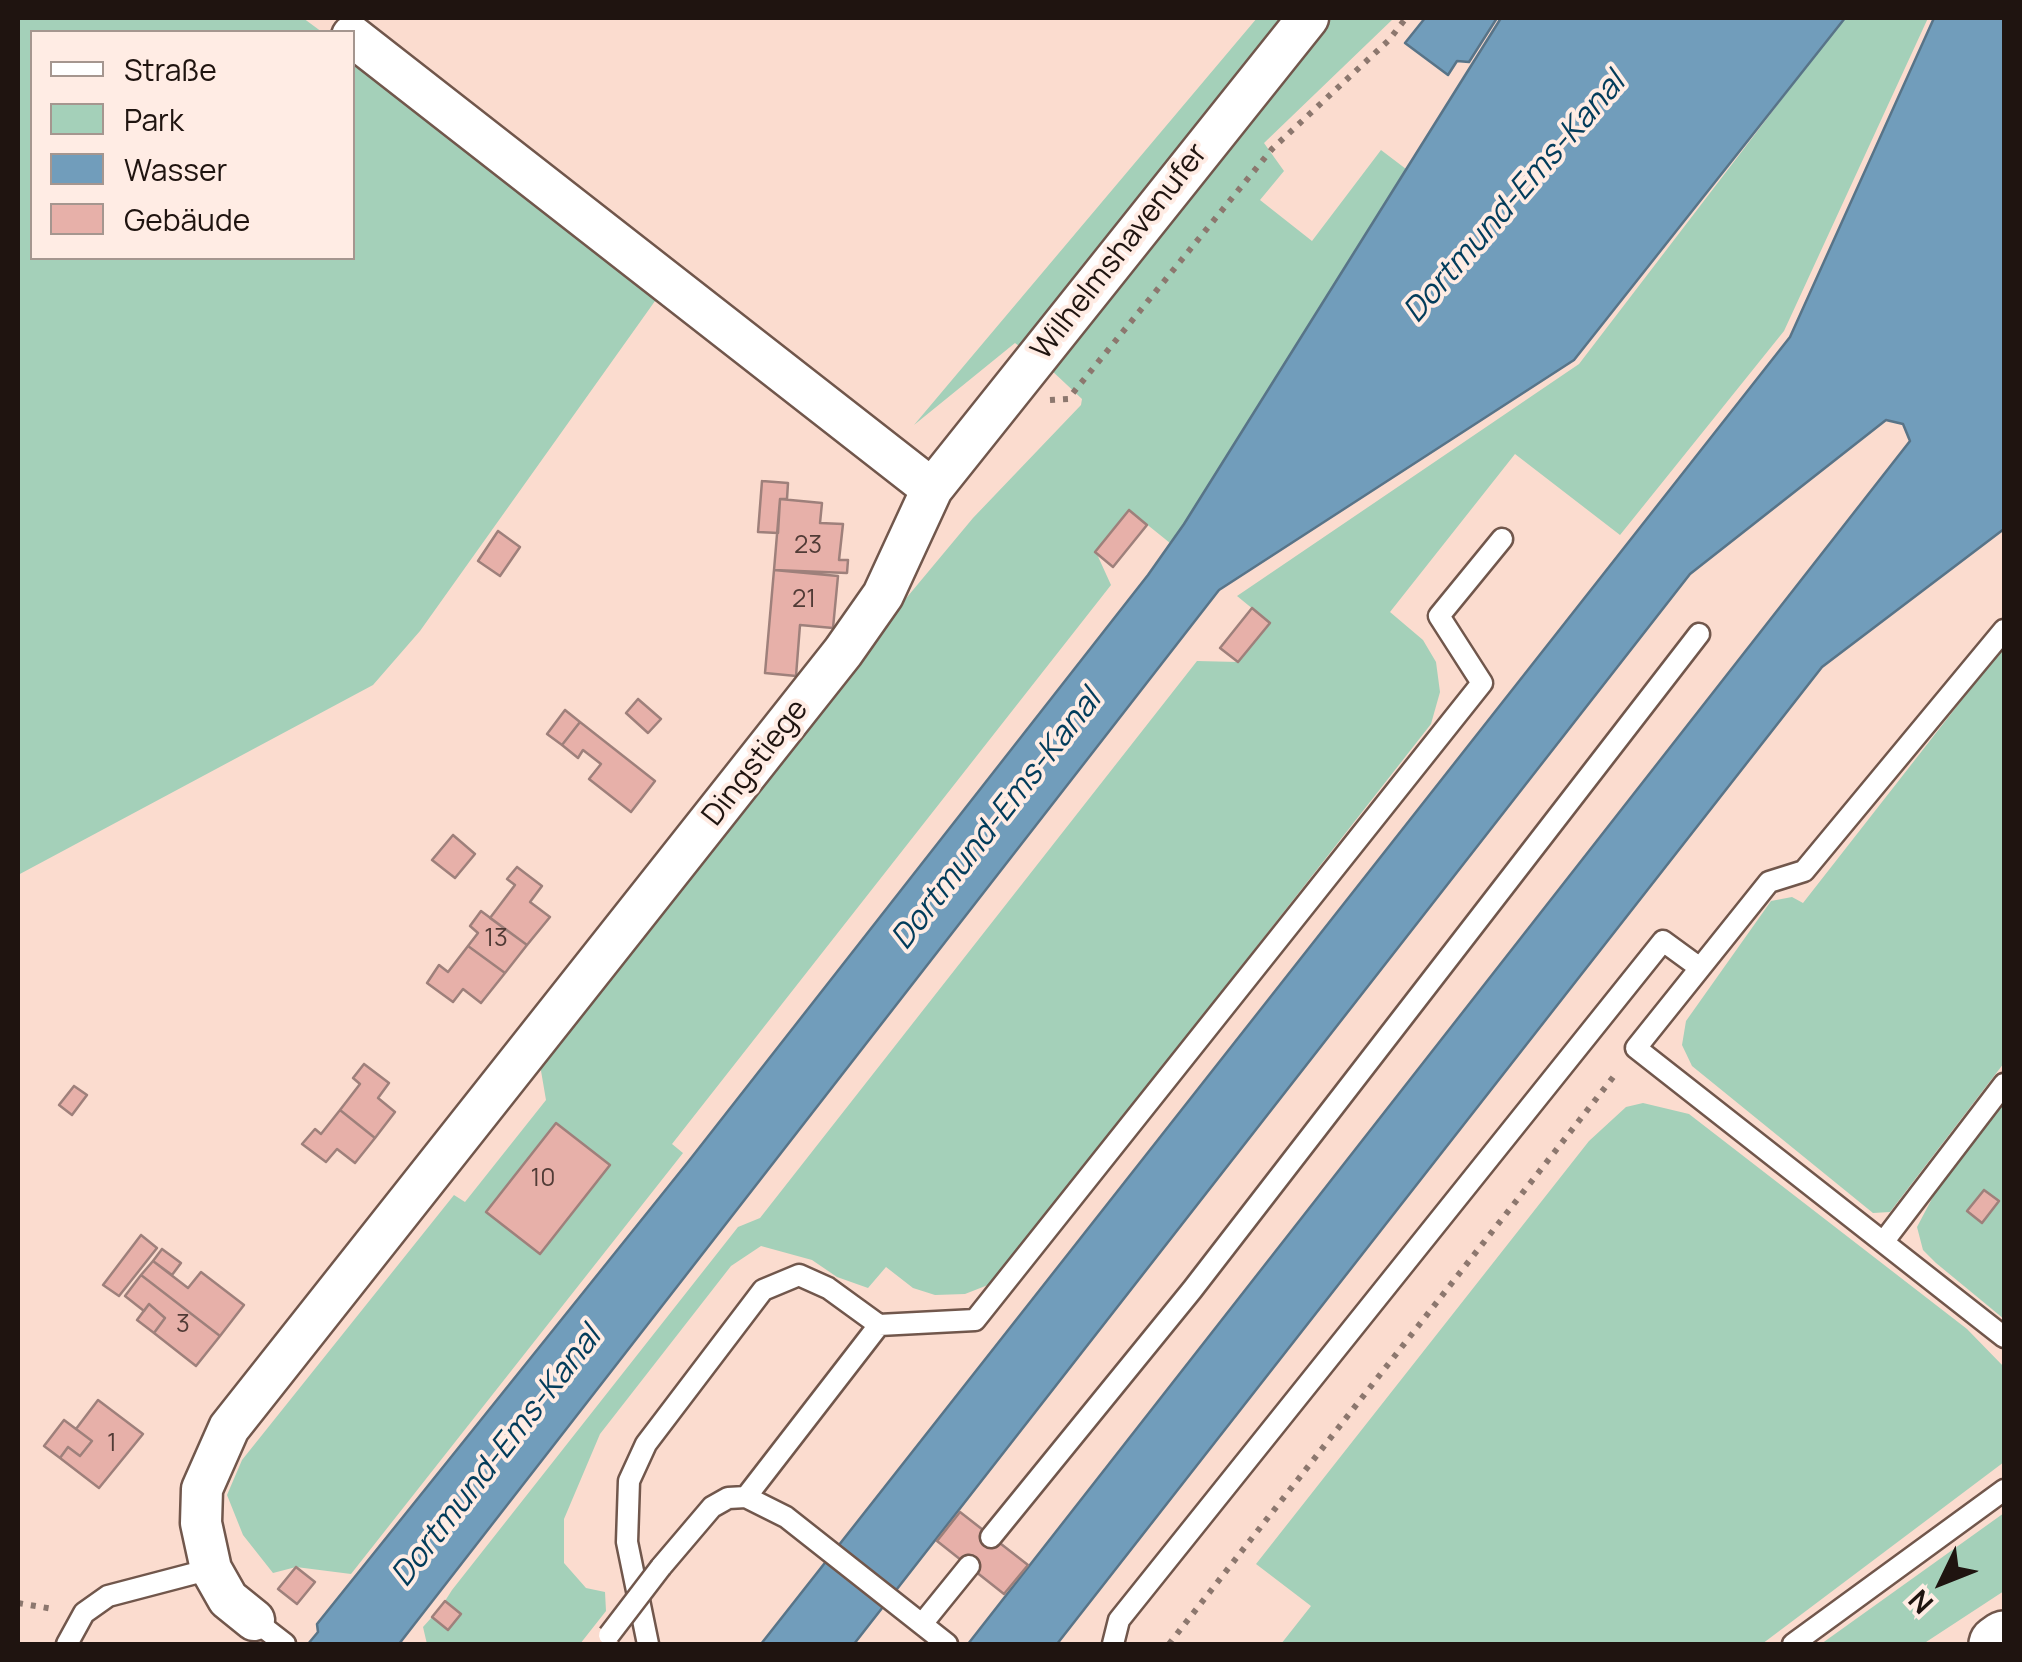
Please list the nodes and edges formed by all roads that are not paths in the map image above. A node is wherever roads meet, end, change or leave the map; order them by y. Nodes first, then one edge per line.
1 (1308, 18) edge
2 (355, 38) edge
3 (932, 489) junction
4 (1502, 539) dead end
5 (2004, 630) edge
6 (1699, 634) dead end
7 (1700, 968) junction
8 (2004, 1084) edge
9 (1884, 1241) junction
10 (879, 1326) junction
11 (2004, 1336) edge
12 (2004, 1490) edge
13 (746, 1497) junction
14 (991, 1537) dead end
15 (969, 1566) dead end
16 (211, 1569) junction
17 (922, 1624) junction
18 (269, 1632) edge
19 (2004, 1639) edge
20 (604, 1640) edge
21 (67, 1644) edge
22 (648, 1644) edge
23 (948, 1644) edge
24 (1113, 1644) edge
25 (1793, 1644) edge
26 (1996, 1644) edge

1 - 3 street, Wilhelmshavenufer
2 - 3 street
3 - 16 street, Dingstiege
4 - 10 lane
5 - 7 lane
6 - 14 lane
7 - 9 lane
7 - 24 lane
8 - 9 lane
9 - 11 lane
10 - 13 lane
10 - 22 lane
12 - 25 lane
13 - 17 lane
13 - 20 lane, bridge
15 - 17 lane
16 - 18 street, Dingstiege
16 - 21 lane
17 - 23 lane
19 - 26 main road

